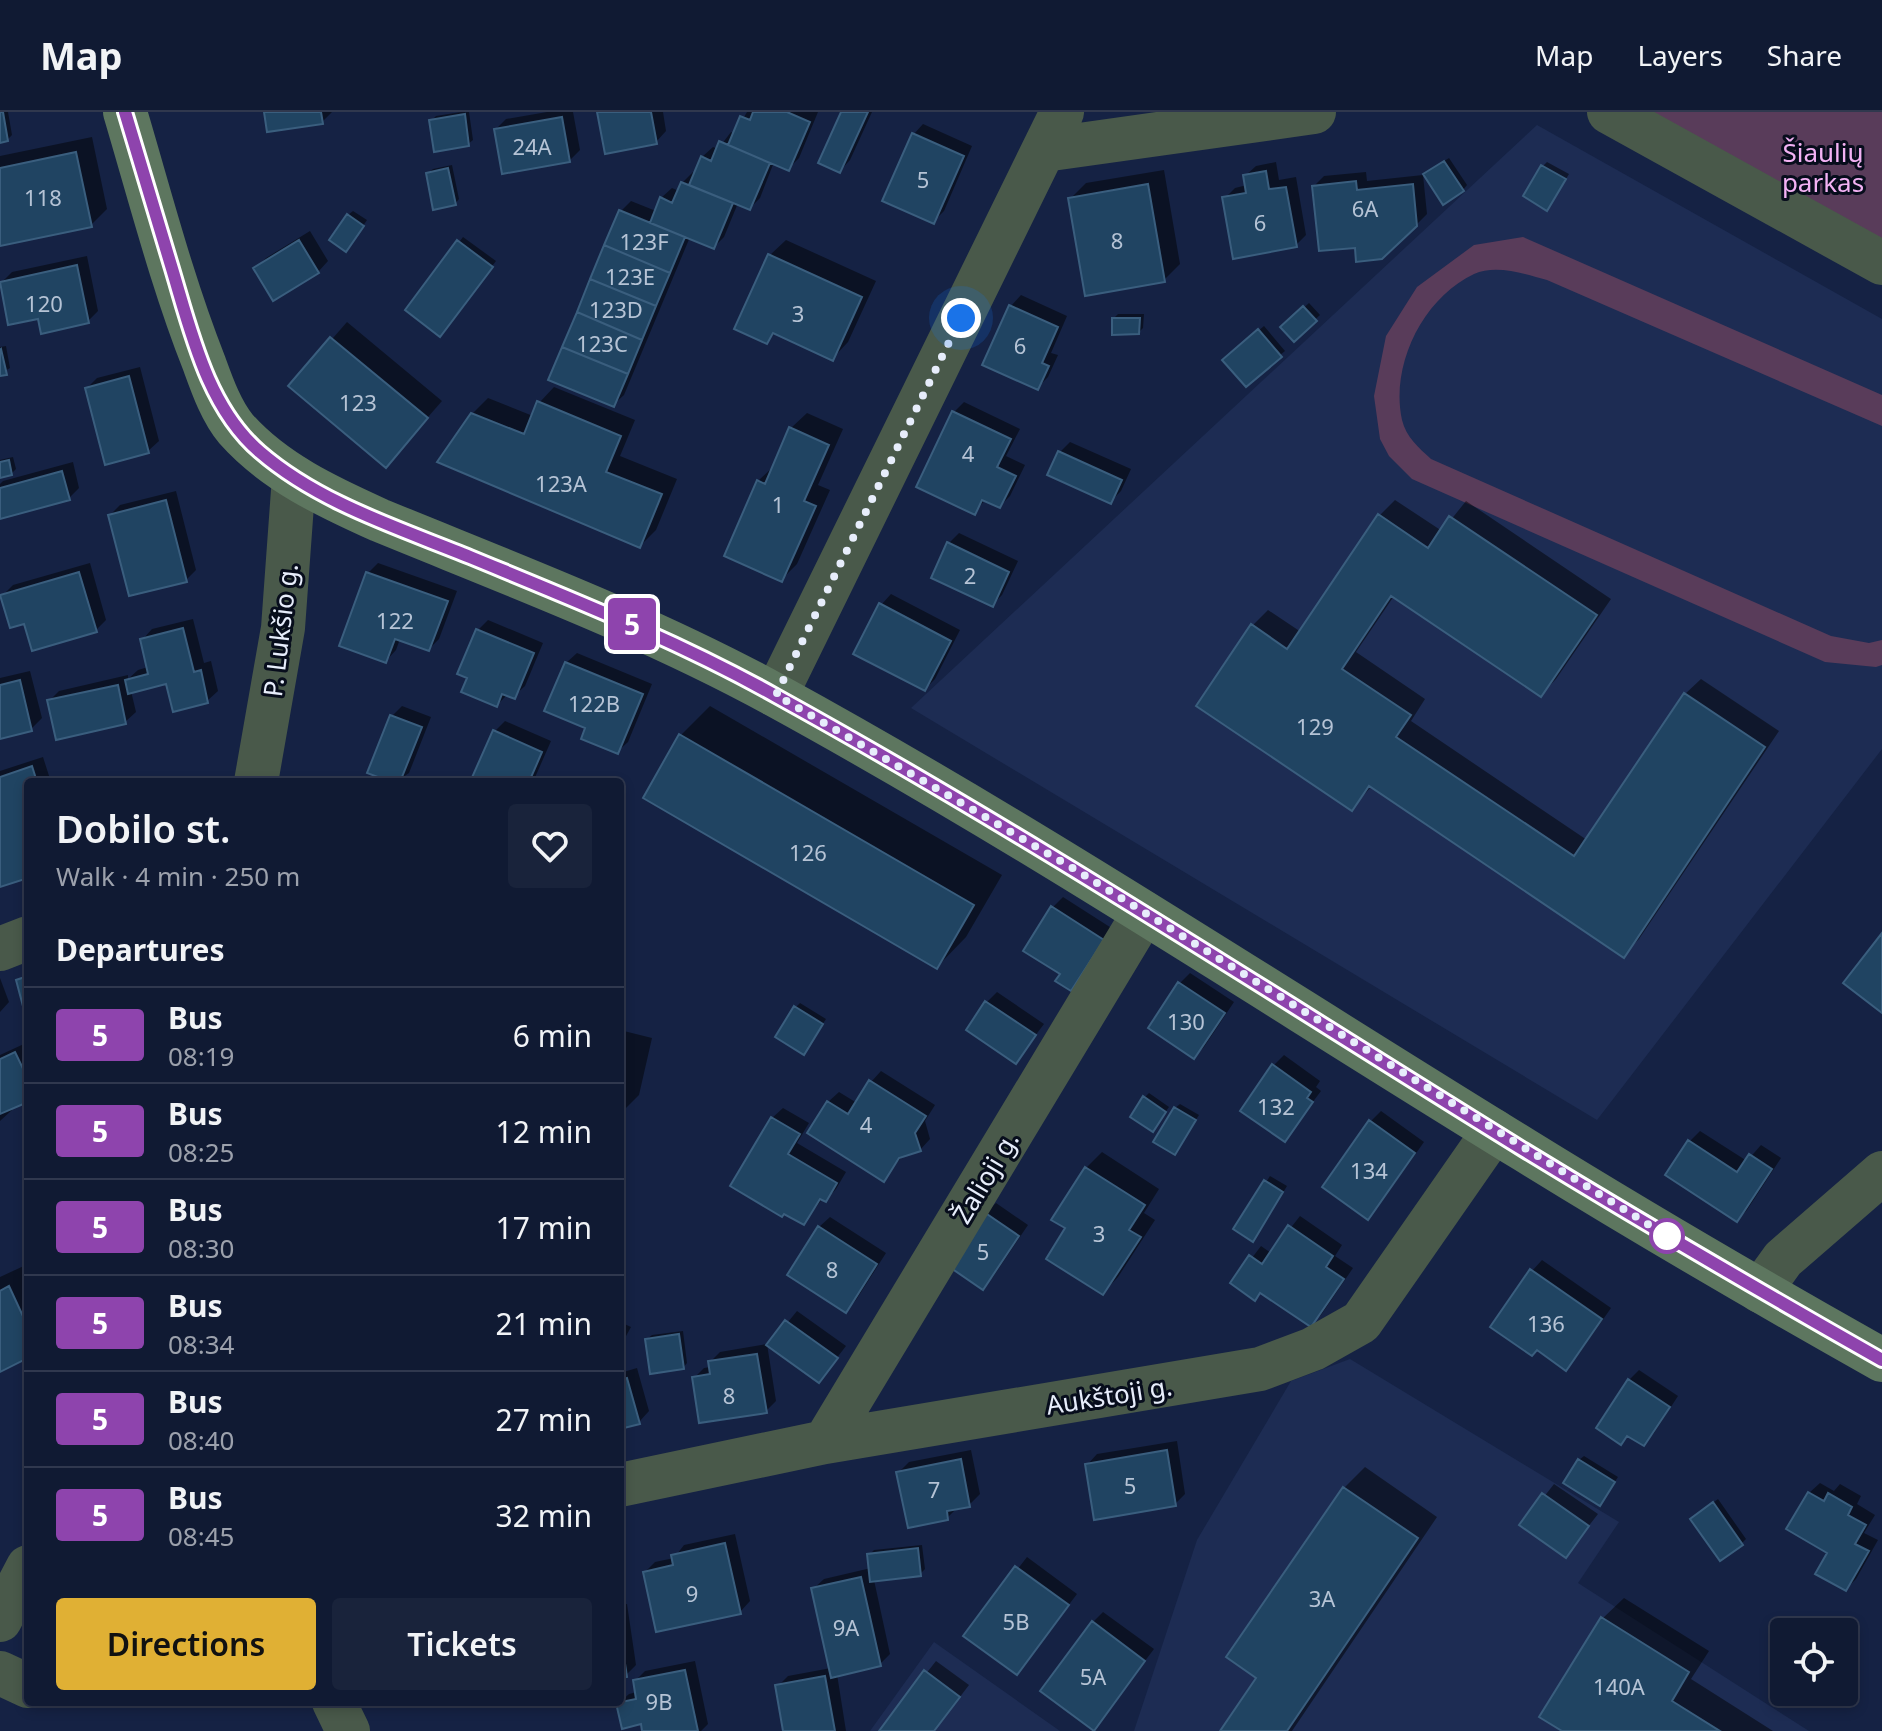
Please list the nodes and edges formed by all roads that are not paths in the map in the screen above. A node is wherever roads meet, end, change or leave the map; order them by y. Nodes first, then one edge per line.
1 (125, 112) edge
2 (1314, 112) edge
3 (1609, 112) edge
4 (1053, 131) edge
5 (1882, 263) edge
6 (294, 477) junction
7 (776, 695) junction
8 (257, 778) edge
9 (1144, 913) junction
10 (24, 940) edge
11 (0, 949) edge
12 (1494, 1131) junction
13 (1882, 1173) edge
14 (1760, 1291) junction
15 (1882, 1360) edge
16 (825, 1442) junction
17 (624, 1484) edge
18 (24, 1575) edge
19 (0, 1620) edge
20 (0, 1673) edge
21 (24, 1684) edge
22 (336, 1706) edge
23 (348, 1731) edge

1 - 6 main road
2 - 4 street
3 - 5 street
4 - 7 street
6 - 7 main road
6 - 8 street, P. Lukšio g.
7 - 9 main road
9 - 12 main road
9 - 16 street, Žalioji g.
10 - 11 street
12 - 14 main road
12 - 16 street, Aukštoji g.
13 - 14 street
14 - 15 main road
16 - 17 street, Aukštoji g.
18 - 19 street
20 - 21 street
22 - 23 street

